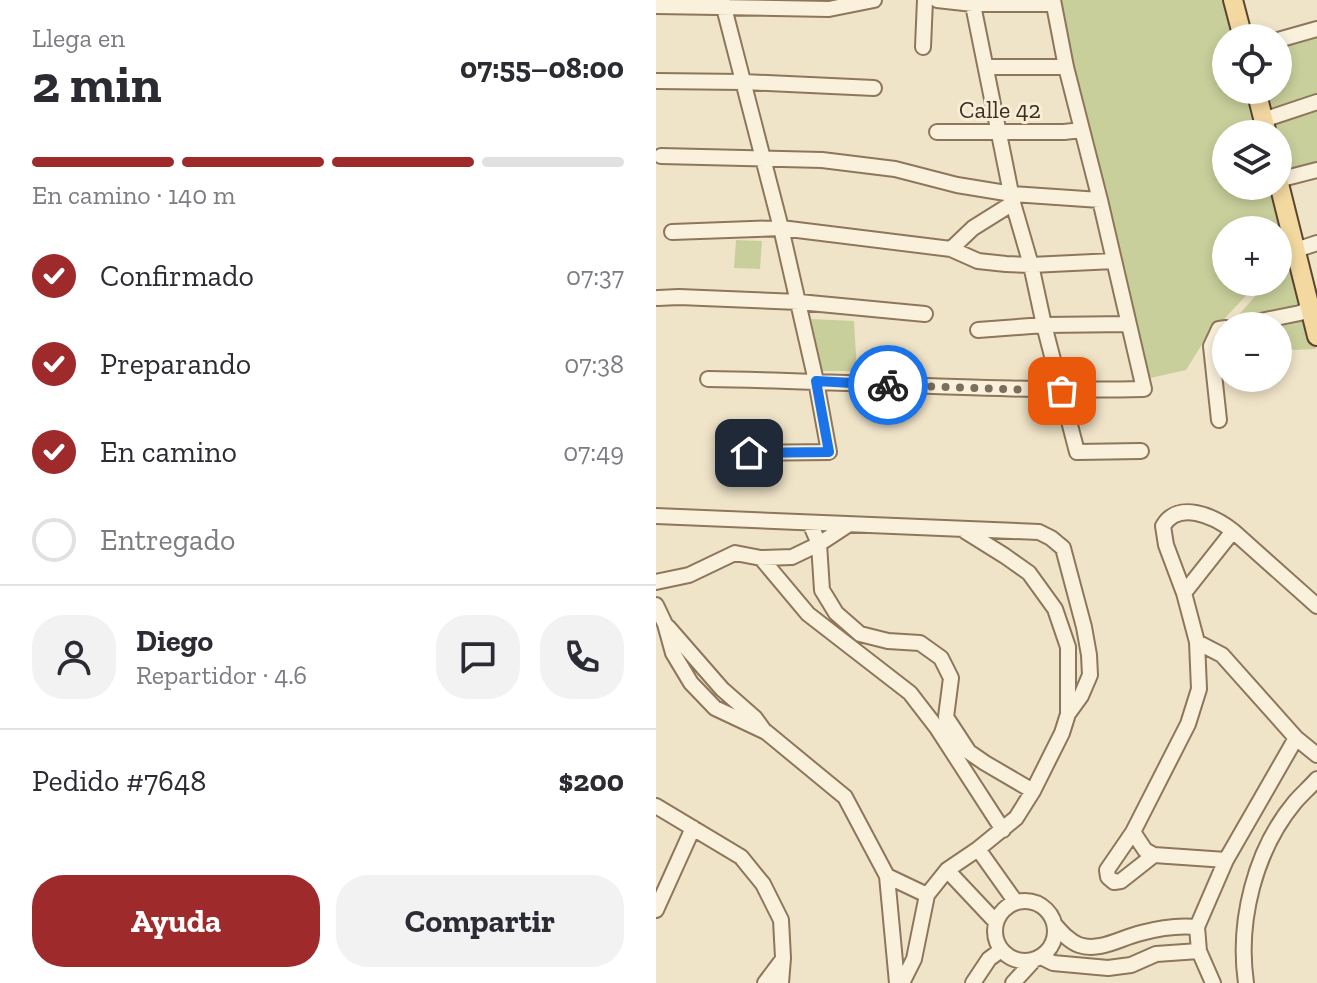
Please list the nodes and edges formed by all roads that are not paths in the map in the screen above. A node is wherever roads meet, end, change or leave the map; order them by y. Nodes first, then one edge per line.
1 (874, 0) edge
2 (925, 0) edge
3 (937, 0) edge
4 (1233, 0) edge
5 (973, 2) edge
6 (1053, 2) edge
7 (722, 4) edge
8 (656, 6) edge
9 (1239, 24) edge
10 (1317, 29) edge
11 (1292, 36) edge
12 (923, 47) dead end
13 (986, 67) junction
14 (1066, 67) junction
15 (656, 81) edge
16 (744, 82) junction
17 (874, 88) dead end
18 (1317, 102) edge
19 (1280, 120) edge
20 (1082, 130) junction
21 (937, 132) dead end
22 (999, 133) junction
23 (661, 156) dead end
24 (763, 158) junction
25 (1317, 170) edge
26 (1292, 176) edge
27 (1012, 199) junction
28 (1100, 200) junction
29 (1283, 200) edge
30 (781, 228) junction
31 (672, 232) dead end
32 (1317, 243) edge
33 (951, 249) junction
34 (1296, 250) junction
35 (1114, 261) junction
36 (1031, 265) junction
37 (658, 298) edge
38 (799, 302) junction
39 (925, 314) dead end
40 (1292, 315) edge
41 (1314, 321) edge
42 (1129, 324) junction
43 (1044, 325) junction
44 (978, 330) dead end
45 (708, 379) dead end
46 (816, 381) junction
47 (1062, 391) junction
48 (1216, 392) edge
49 (1219, 420) dead end
50 (1141, 451) dead end
51 (749, 453) dead end
52 (656, 516) edge
53 (810, 523) junction
54 (848, 525) junction
55 (962, 530) junction
56 (1013, 531) junction
57 (1233, 531) junction
58 (819, 544) junction
59 (1005, 556) junction
60 (761, 558) junction
61 (656, 582) edge
62 (1184, 593) junction
63 (1076, 600) junction
64 (656, 605) edge
65 (1317, 606) edge
66 (1055, 609) junction
67 (1197, 642) junction
68 (1068, 714) junction
69 (1296, 738) junction
70 (1317, 755) edge
71 (1317, 779) edge
72 (1033, 791) junction
73 (656, 806) edge
74 (693, 828) junction
75 (1003, 830) junction
76 (1133, 832) junction
77 (978, 849) junction
78 (1154, 855) junction
79 (1226, 860) junction
80 (947, 870) junction
81 (887, 876) junction
82 (927, 895) junction
83 (1015, 901) junction
84 (656, 910) edge
85 (995, 921) junction
86 (1055, 925) junction
87 (1197, 927) junction
88 (1001, 950) junction
89 (1199, 951) junction
90 (783, 958) junction
91 (1037, 958) junction
92 (765, 983) edge
93 (781, 983) edge
94 (900, 983) edge
95 (973, 983) edge
96 (1013, 983) edge
97 (1213, 983) edge
98 (1246, 983) edge

1 - 7 street
2 - 12 street
3 - 5 street
4 - 9 main road
5 - 6 street
5 - 13 street
6 - 14 street
7 - 8 street
7 - 16 street
10 - 11 street
13 - 14 street
13 - 22 street
14 - 20 street
15 - 16 street
16 - 17 street
16 - 24 street
18 - 19 street
20 - 22 street, Calle 42
20 - 28 street
21 - 22 street, Calle 42
22 - 27 street
23 - 24 street
24 - 27 street
24 - 30 street
25 - 26 street
27 - 28 street
27 - 33 street
27 - 36 street
28 - 35 street
29 - 34 main road
30 - 31 street
30 - 33 street
30 - 38 street
32 - 34 street
33 - 36 street
34 - 41 main road
35 - 36 street
35 - 42 street
36 - 43 street
37 - 38 street
38 - 39 street
38 - 46 street
40 - 41 street
42 - 43 street
42 - 47 street
43 - 44 street
43 - 47 street
45 - 46 street
46 - 47 street
46 - 51 street
47 - 50 street
48 - 49 street
52 - 53 street
53 - 54 street
53 - 58 street
54 - 55 street
54 - 58 street
55 - 56 street
55 - 59 street
56 - 59 street
56 - 63 street
57 - 62 street
57 - 62 street
57 - 65 street
58 - 60 street
58 - 72 street
59 - 66 street
60 - 61 street
60 - 75 street
62 - 67 street
63 - 66 street
63 - 68 street
64 - 81 street
66 - 68 street
67 - 69 street
67 - 76 street
68 - 72 street
69 - 70 street
69 - 79 street
71 - 98 street
72 - 75 street
73 - 74 street
74 - 84 street
74 - 90 street
75 - 77 street
76 - 78 street
76 - 78 street
77 - 80 street
77 - 83 street
78 - 79 street
79 - 87 street
80 - 82 street
80 - 85 street
81 - 82 street
81 - 94 street
82 - 94 street
83 - 85 street
83 - 86 street
85 - 88 street
86 - 87 street
86 - 91 street
87 - 89 street
88 - 91 street
88 - 95 street
89 - 91 street
89 - 97 street
90 - 92 street
90 - 93 street
91 - 96 street

